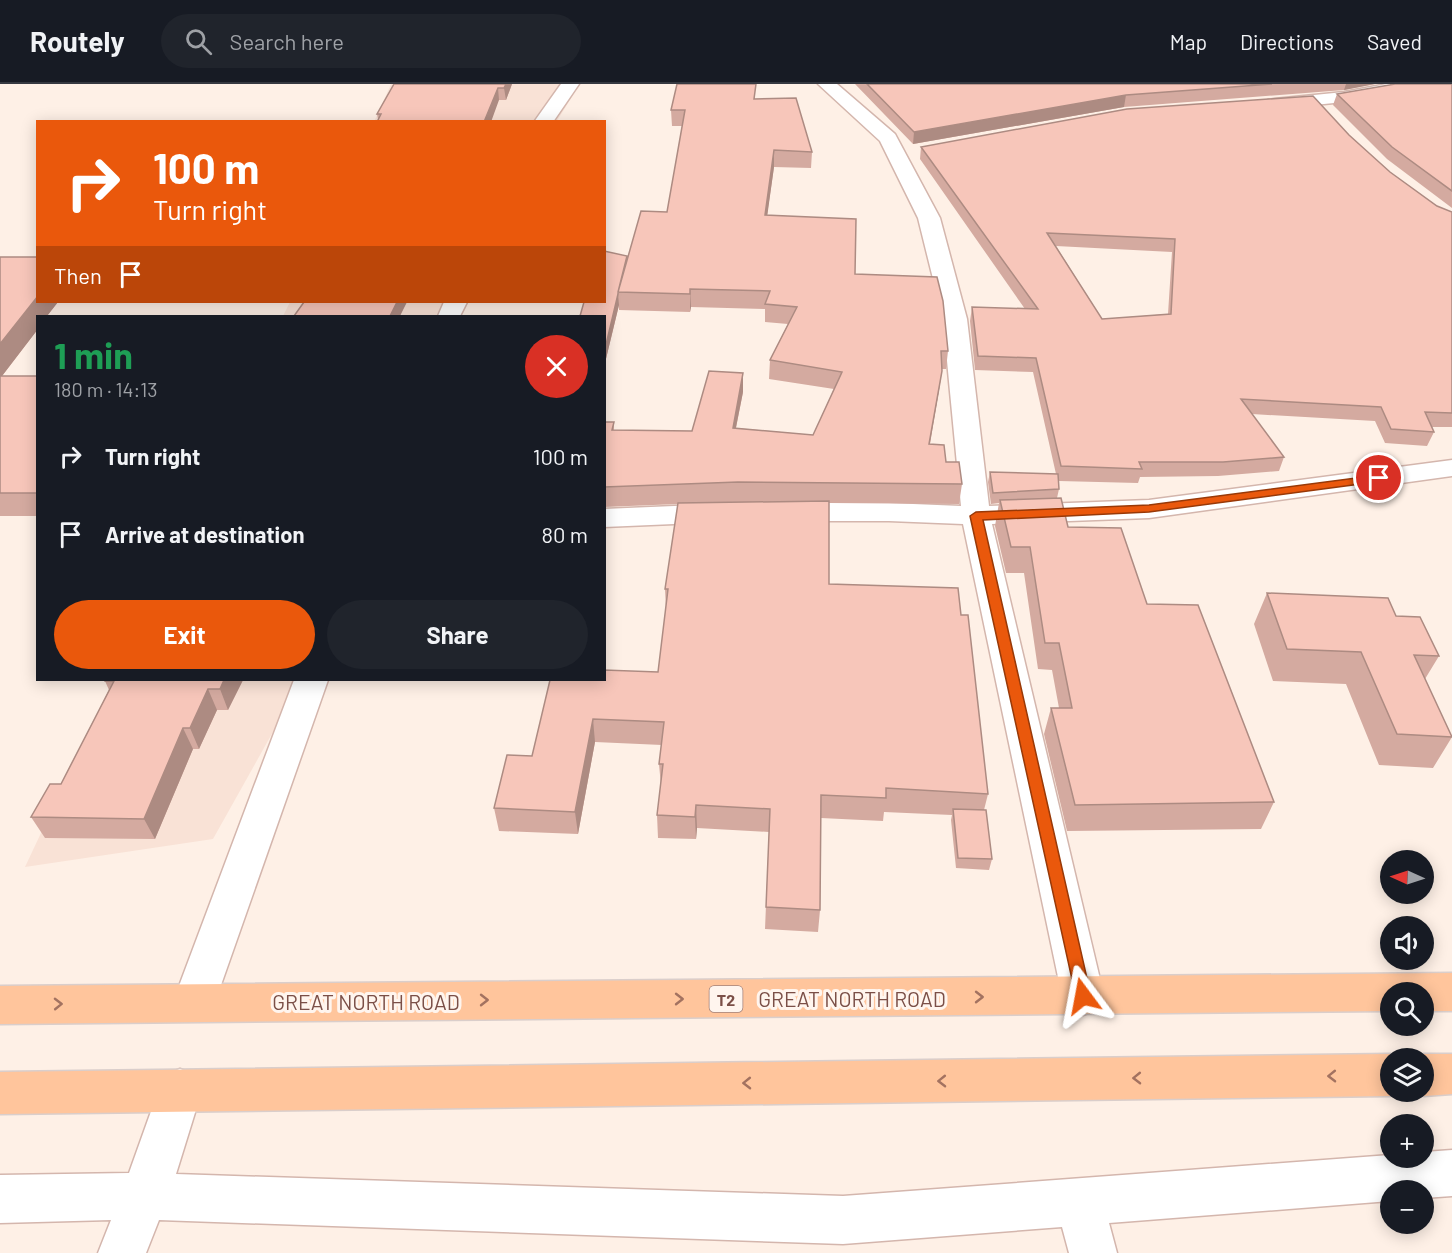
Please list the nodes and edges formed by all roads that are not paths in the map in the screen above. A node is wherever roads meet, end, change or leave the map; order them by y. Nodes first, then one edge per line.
1 (570, 84) edge
2 (827, 84) edge
3 (1416, 84) edge
4 (1319, 92) edge
5 (1260, 105) edge
6 (544, 120) edge
7 (1331, 121) edge
8 (1452, 468) edge
9 (976, 516) junction
10 (606, 518) edge
11 (311, 681) edge
12 (1452, 992) edge
13 (1083, 996) junction
14 (194, 1002) junction
15 (0, 1005) edge
16 (1452, 1074) edge
17 (1380, 1075) edge
18 (1434, 1075) edge
19 (180, 1090) junction
20 (0, 1093) edge
21 (1452, 1173) edge
22 (145, 1196) junction
23 (0, 1199) edge
24 (1080, 1202) junction
25 (122, 1253) edge
26 (1093, 1253) edge

1 - 6 street
2 - 9 street
3 - 4 street
4 - 5 street
4 - 7 street
8 - 9 street
9 - 10 street
9 - 13 street
11 - 14 street
12 - 13 main road, GREAT NORTH ROAD / T2
14 -> 13 main road, GREAT NORTH ROAD / T2
15 -> 14 main road, GREAT NORTH ROAD / T2
16 - 18 main road
17 -> 19 main road
19 - 20 main road
19 - 22 street
21 - 24 street
22 - 23 street
22 - 24 street
22 - 25 street
24 - 26 street

